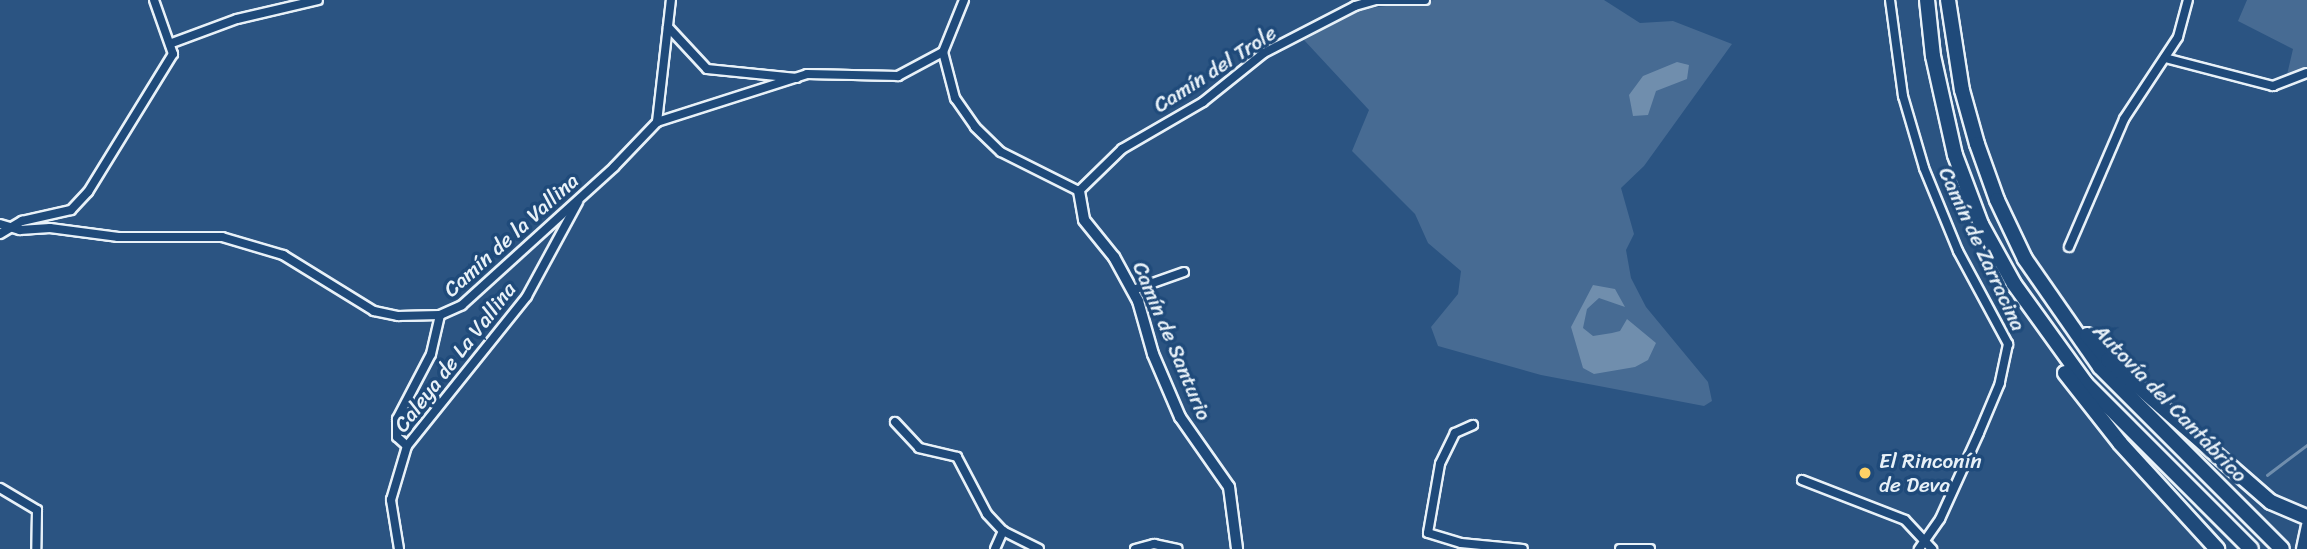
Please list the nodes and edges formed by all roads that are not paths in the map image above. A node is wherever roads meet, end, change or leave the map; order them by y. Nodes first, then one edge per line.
1 (154, 0) edge
2 (318, 0) edge
3 (671, 0) edge
4 (964, 0) edge
5 (1425, 0) edge
6 (1890, 0) edge
7 (1927, 0) edge
8 (1949, 0) edge
9 (2188, 0) edge
10 (668, 27) junction
11 (172, 43) junction
12 (943, 52) junction
13 (2165, 58) junction
14 (2307, 73) edge
15 (797, 78) junction
16 (657, 122) junction
17 (1079, 191) junction
18 (581, 196) junction
19 (0, 224) edge
20 (11, 228) junction
21 (0, 234) edge
22 (2068, 247) dead end
23 (1184, 272) dead end
24 (2014, 284) junction
25 (1133, 290) junction
26 (440, 315) junction
27 (895, 422) dead end
28 (1474, 425) dead end
29 (407, 446) junction
30 (1802, 480) dead end
31 (0, 488) edge
32 (2307, 517) edge
33 (1003, 531) junction
34 (2307, 533) edge
35 (1930, 545) edge
36 (36, 549) edge
37 (399, 549) edge
38 (995, 549) edge
39 (1039, 549) edge
40 (1135, 549) edge
41 (1177, 549) edge
42 (1237, 549) edge
43 (1523, 549) edge
44 (1620, 549) edge
45 (1650, 549) edge
46 (1919, 549) edge
47 (2217, 549) edge
48 (2251, 549) edge
49 (2282, 549) edge
50 (2302, 549) edge

1 - 11 street
2 - 11 street
3 - 10 street
4 - 12 street
5 - 17 street, Camín del Trole
6 - 35 street, Camín de Zarracina
7 - 24 highway, Autovía del Cantábrico
8 - 32 highway
8 - 49 highway, Autovía del Cantábrico
9 - 13 street
10 - 15 street
10 - 16 street
11 - 20 street
12 - 15 street, Camín de la Vallina
12 - 17 street
13 - 14 street
13 - 22 street
15 - 16 street, Camín de la Vallina
16 - 18 street, Camín de la Vallina
17 - 25 street, Camín de Santurio
18 - 26 street, Camín de la Vallina
18 - 29 street, Caleya de La Vallina
19 - 20 street, Camín de la Vallina
20 - 21 street
20 - 26 street, Camín de la Vallina
23 - 25 street
24 - 47 highway
24 - 48 highway, Autovía del Cantábrico
25 - 42 street, Camín de Santurio
26 - 29 street
27 - 33 street
28 - 43 street
29 - 37 street, Caleya de La Vallina
30 - 35 street
31 - 36 street
33 - 38 street
33 - 39 street
34 - 50 street
35 - 46 street
40 - 41 street
44 - 45 street

